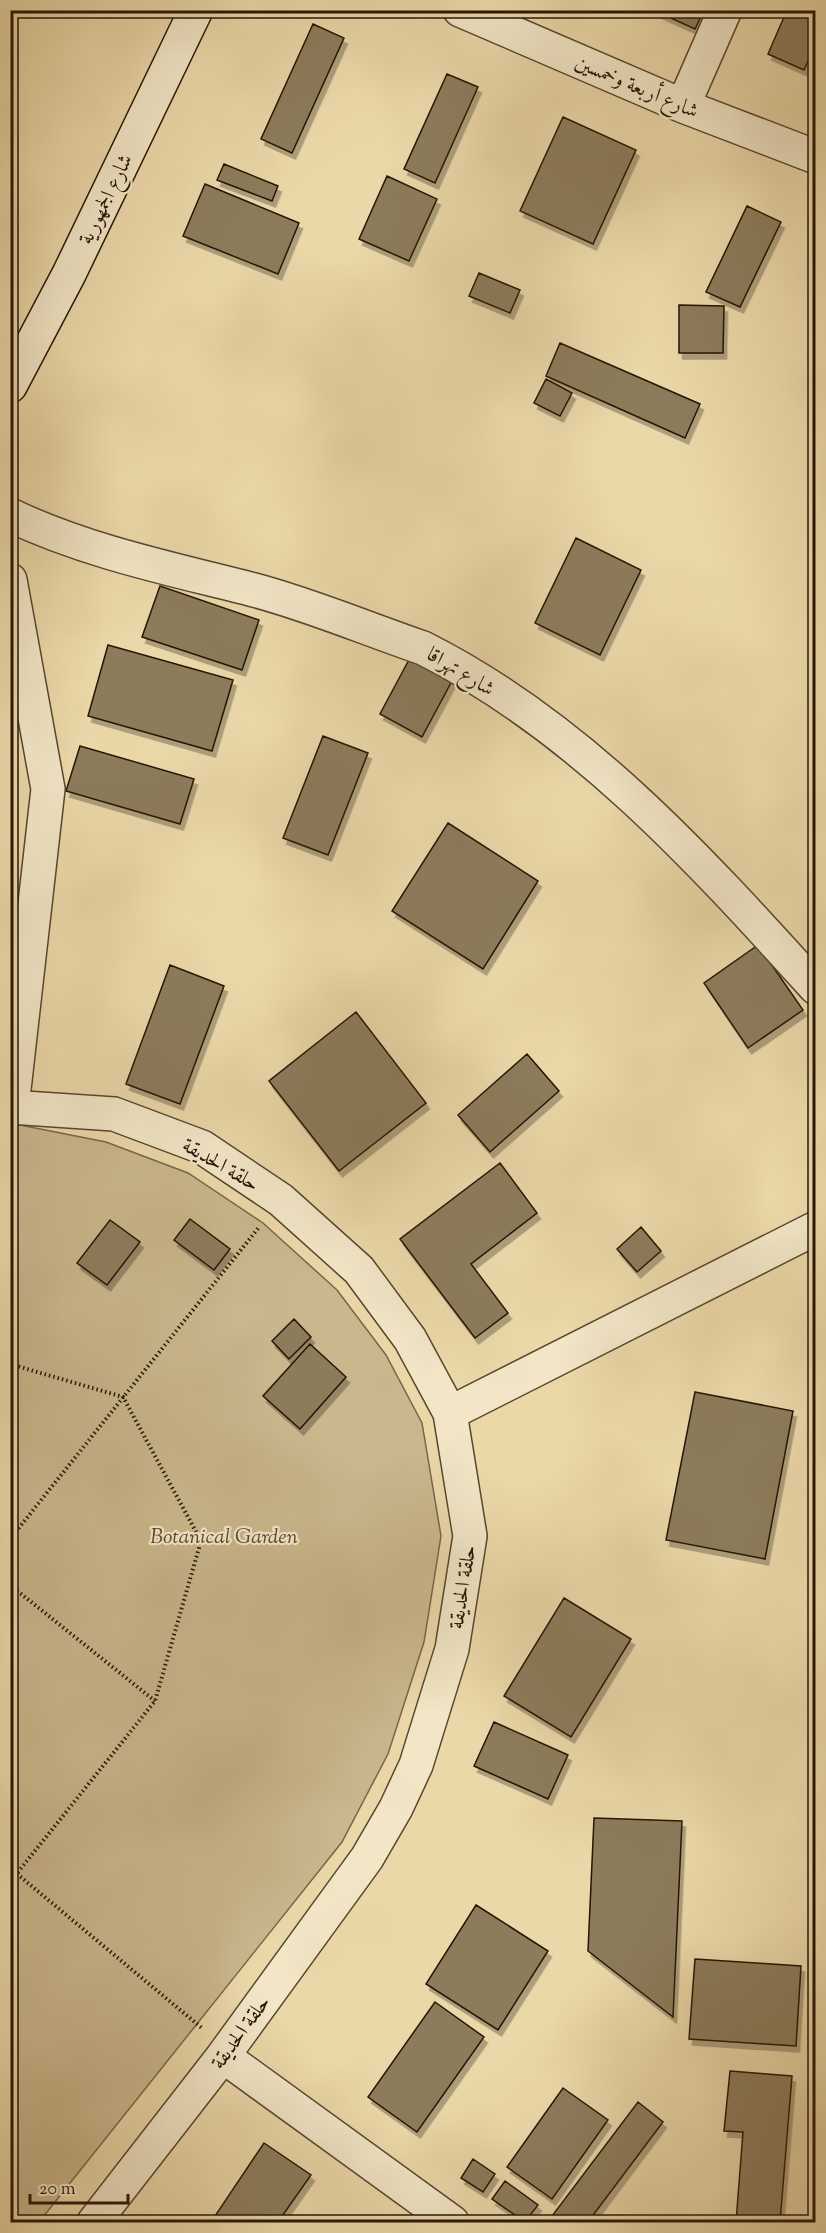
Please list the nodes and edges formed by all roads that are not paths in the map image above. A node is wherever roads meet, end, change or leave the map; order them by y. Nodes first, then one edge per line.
1 (196, 10) edge
2 (460, 10) edge
3 (725, 10) edge
4 (683, 106) junction
5 (816, 157) edge
6 (20, 355) edge
7 (10, 386) edge
8 (10, 515) edge
9 (10, 580) edge
10 (816, 988) edge
11 (11, 1107) edge
12 (816, 1228) edge
13 (450, 1413) junction
14 (223, 2056) junction
15 (94, 2223) edge
16 (452, 2223) edge

1 - 6 street, شارع الجمهورية
2 - 4 street, شارع أربعة وخمسين
3 - 4 street
4 - 5 street, شارع أربعة وخمسين
6 - 7 street, شارع الجمهورية
8 - 10 street, شارع تهراقا
9 - 11 street
11 - 13 street, حلقة الحديقة
12 - 13 street
13 - 14 street, حلقة الحديقة
14 - 15 street, حلقة الحديقة
14 - 16 street

